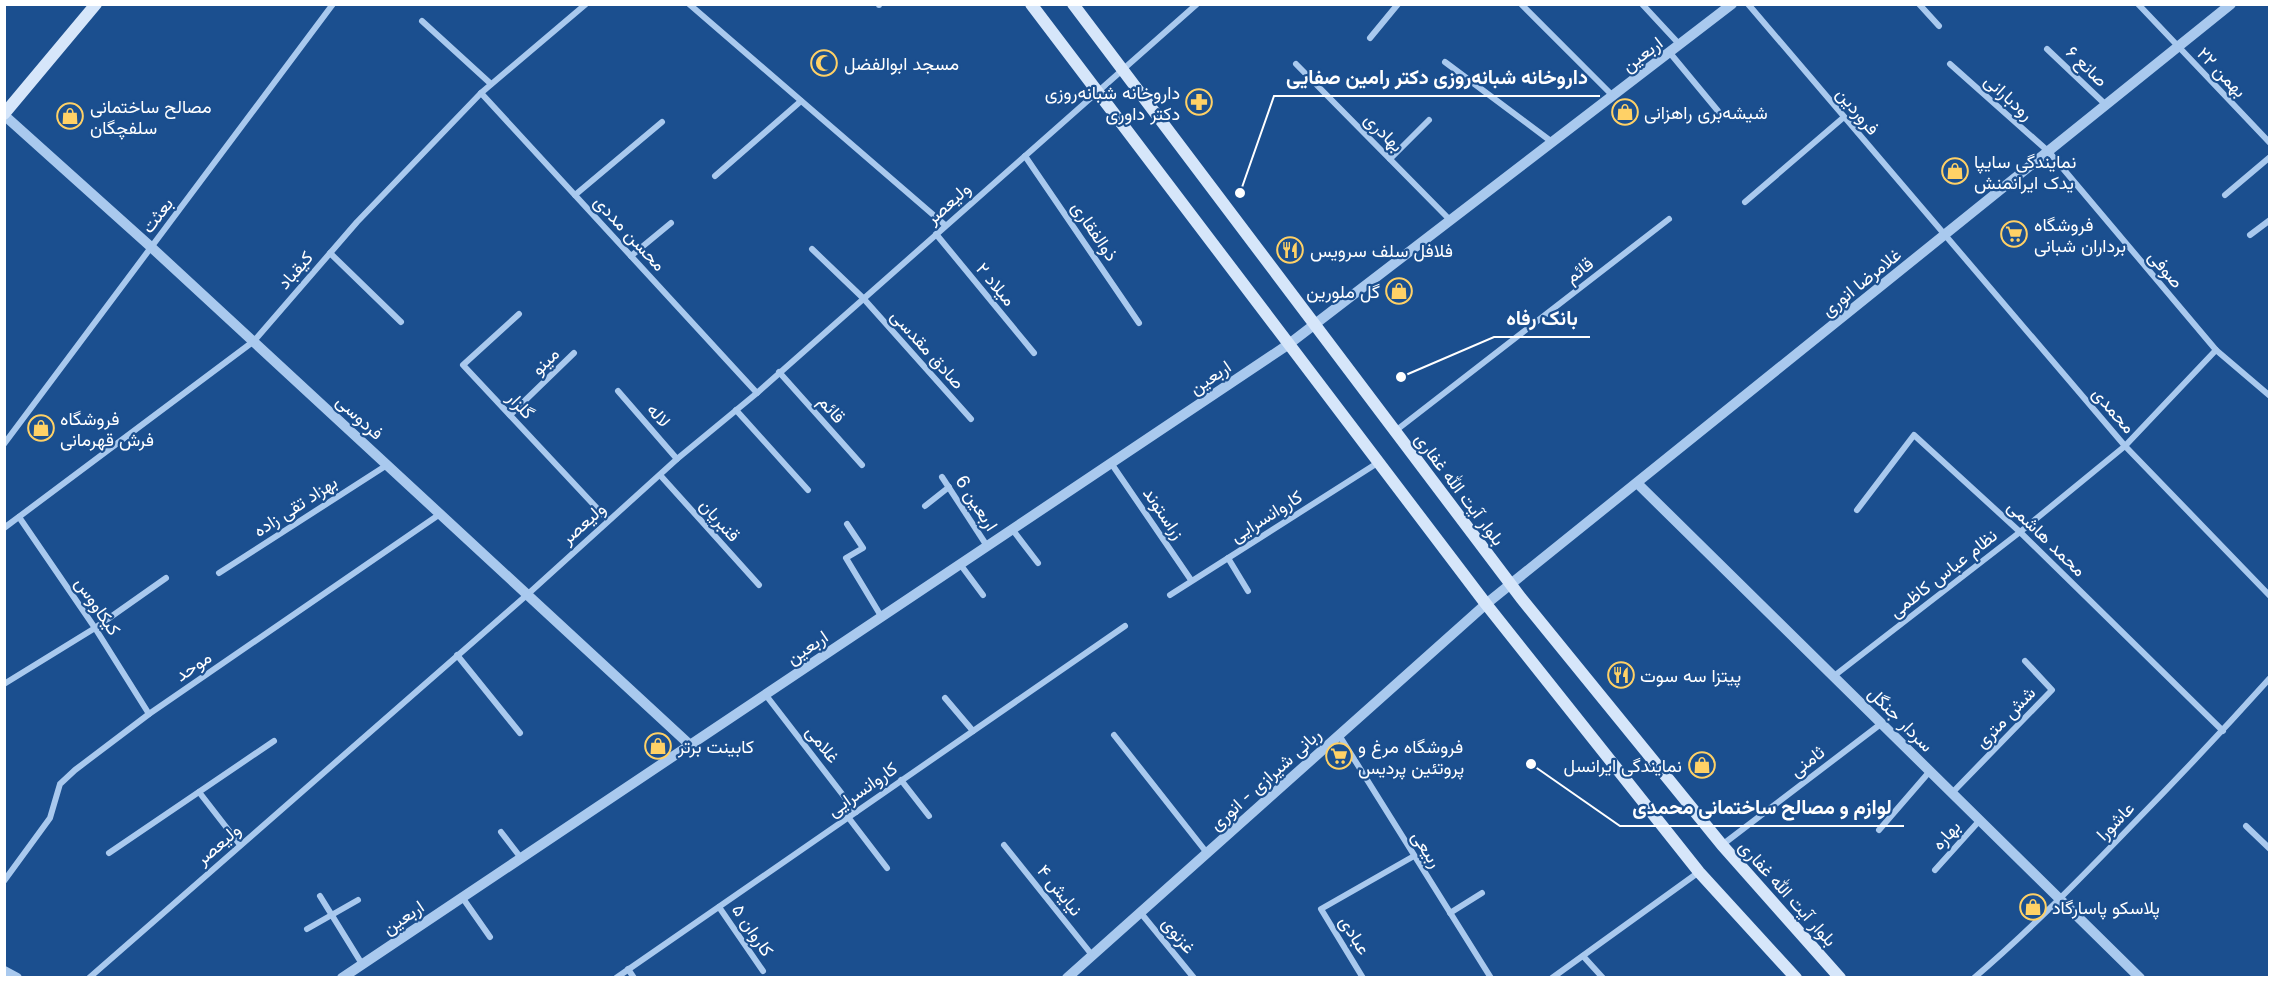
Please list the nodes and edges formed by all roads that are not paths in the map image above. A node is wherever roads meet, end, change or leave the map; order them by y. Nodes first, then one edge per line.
1 (96, 4) edge
2 (333, 4) edge
3 (586, 4) edge
4 (689, 4) edge
5 (1031, 4) edge
6 (1073, 4) edge
7 (1197, 4) edge
8 (1398, 4) edge
9 (1521, 4) edge
10 (1642, 4) edge
11 (1732, 4) edge
12 (1748, 4) edge
13 (1918, 4) edge
14 (2138, 4) edge
15 (2231, 4) edge
16 (1719, 8) edge
17 (422, 21) dead end
18 (1939, 26) dead end
19 (1370, 38) dead end
20 (1680, 45) junction
21 (2178, 48) junction
22 (2047, 49) dead end
23 (1670, 53) junction
24 (1445, 62) dead end
25 (1296, 64) dead end
26 (1950, 64) dead end
27 (1123, 70) junction
28 (492, 84) junction
29 (1097, 92) junction
30 (482, 93) junction
31 (1614, 96) junction
32 (801, 101) junction
33 (2106, 106) junction
34 (1718, 111) dead end
35 (4, 115) edge
36 (1844, 117) junction
37 (1429, 120) dead end
38 (662, 122) dead end
39 (1553, 142) junction
40 (2270, 143) edge
41 (2049, 153) junction
42 (1025, 156) junction
43 (2270, 157) edge
44 (1390, 159) junction
45 (715, 176) dead end
46 (575, 195) junction
47 (2225, 195) dead end
48 (1745, 202) dead end
49 (1669, 219) dead end
50 (2270, 219) edge
51 (1451, 220) junction
52 (671, 223) dead end
53 (945, 225) junction
54 (936, 234) junction
55 (1945, 236) junction
56 (2250, 236) dead end
57 (152, 247) junction
58 (812, 249) dead end
59 (330, 253) junction
60 (631, 256) junction
61 (863, 298) junction
62 (519, 314) dead end
63 (401, 322) dead end
64 (1139, 323) dead end
65 (1314, 326) junction
66 (254, 341) junction
67 (1289, 344) junction
68 (2216, 350) junction
69 (574, 353) dead end
70 (1034, 353) dead end
71 (779, 372) junction
72 (618, 391) dead end
73 (757, 393) junction
74 (2270, 396) edge
75 (736, 410) junction
76 (510, 414) junction
77 (971, 419) dead end
78 (1393, 432) junction
79 (4, 444) edge
80 (2126, 446) junction
81 (677, 459) junction
82 (1379, 462) junction
83 (1111, 463) junction
84 (387, 464) junction
85 (862, 465) dead end
86 (660, 475) junction
87 (942, 477) dead end
88 (1638, 484) junction
89 (949, 487) junction
90 (808, 490) dead end
91 (925, 506) dead end
92 (1857, 510) dead end
93 (441, 514) junction
94 (19, 517) junction
95 (608, 520) junction
96 (847, 524) dead end
97 (4, 528) edge
98 (1012, 529) junction
99 (2020, 532) junction
100 (987, 546) junction
101 (1228, 558) junction
102 (1038, 563) dead end
103 (960, 564) junction
104 (219, 573) dead end
105 (166, 578) dead end
106 (1191, 580) junction
107 (759, 585) dead end
108 (1511, 586) junction
109 (1248, 591) dead end
110 (528, 594) junction
111 (983, 595) dead end
112 (1170, 595) dead end
113 (2270, 596) edge
114 (1486, 604) junction
115 (881, 616) junction
116 (1125, 626) dead end
117 (95, 628) junction
118 (457, 655) junction
119 (2025, 661) dead end
120 (1834, 676) junction
121 (2270, 678) edge
122 (4, 684) edge
123 (765, 694) junction
124 (945, 698) dead end
125 (149, 714) junction
126 (1882, 723) junction
127 (973, 731) junction
128 (2223, 731) junction
129 (520, 733) dead end
130 (1114, 735) dead end
131 (1339, 735) junction
132 (274, 741) dead end
133 (690, 745) junction
134 (1930, 771) junction
135 (901, 780) junction
136 (199, 792) junction
137 (1952, 793) junction
138 (856, 812) junction
139 (929, 816) dead end
140 (848, 817) junction
141 (1980, 820) junction
142 (2246, 826) dead end
143 (1879, 830) dead end
144 (501, 832) dead end
145 (240, 845) junction
146 (1004, 845) dead end
147 (1722, 845) junction
148 (2270, 849) edge
149 (109, 853) dead end
150 (1207, 853) junction
151 (1414, 856) junction
152 (520, 858) junction
153 (886, 868) dead end
154 (1935, 870) dead end
155 (1700, 872) junction
156 (4, 881) edge
157 (1482, 893) dead end
158 (320, 896) dead end
159 (462, 897) junction
160 (2061, 899) junction
161 (358, 900) dead end
162 (719, 907) junction
163 (1140, 912) junction
164 (1450, 913) junction
165 (332, 915) junction
166 (307, 929) dead end
167 (490, 937) dead end
168 (1092, 955) junction
169 (1583, 956) junction
170 (362, 964) junction
171 (628, 969) junction
172 (4, 971) edge
173 (763, 971) dead end
174 (1794, 977) edge
175 (17, 978) edge
176 (89, 978) edge
177 (342, 978) edge
178 (616, 978) edge
179 (634, 978) edge
180 (1067, 978) edge
181 (1194, 978) edge
182 (1363, 978) edge
183 (1491, 978) edge
184 (1552, 978) edge
185 (1603, 978) edge
186 (1840, 978) edge
187 (1974, 978) edge
188 (2140, 978) edge

1 - 35 main road
2 - 57 street, بعثت
3 - 28 street, کیقباد
4 - 32 street
5 - 29 main road
6 - 27 main road, بلوار آیت الله غفاری
7 - 27 street
8 - 19 street
9 - 31 street
10 - 20 street
11 - 16 street, اربعین
12 - 36 street, فروردین
13 - 18 street
14 - 21 street, ۲۲ بهمن
15 - 21 street, غلامرضا انوری
16 - 20 street, اربعین
17 - 28 street
20 - 23 street, اربعین
21 - 33 street, غلامرضا انوری
21 - 40 street, ۲۲ بهمن
22 - 33 street, صانع ۶
23 - 31 street, اربعین
23 - 34 street
24 - 39 street
25 - 44 street, بهادری
26 - 41 street, رودبارانی
27 - 29 street, ولیعصر
27 - 65 main road, بلوار آیت الله غفاری
28 - 30 street, کیقباد
29 - 42 street, ولیعصر
29 - 67 main road
30 - 46 street, محسن مددی
30 - 59 street, کیقباد
31 - 39 street, اربعین
32 - 45 street
32 - 53 street
33 - 41 street, غلامرضا انوری
35 - 57 street, فردوسی
36 - 48 street
36 - 55 street, فروردین
37 - 44 street
38 - 46 street
39 - 51 street, اربعین
41 - 55 street, غلامرضا انوری
41 - 68 street, صوفی
42 - 53 street, ولیعصر
42 - 64 street, ذوالفقاری
43 - 47 street
44 - 51 street, بهادری
46 - 60 street, محسن مددی
49 - 78 street, قائم
50 - 56 street
51 - 65 street, اربعین
52 - 60 street
53 - 54 street, ولیعصر
54 - 61 street, ولیعصر
54 - 70 street, میلاد ۲
55 - 80 street, محمدی
55 - 88 street, غلامرضا انوری
57 - 66 street, فردوسی
57 - 79 street, بعثت
58 - 61 street, صادق مقدسی
59 - 63 street
59 - 66 street, کیقباد
60 - 73 street, محسن مددی
61 - 71 street, ولیعصر
61 - 77 street, صادق مقدسی
62 - 76 street, گلزار
65 - 67 street, اربعین
65 - 78 main road, بلوار آیت الله غفاری
66 - 84 street, فردوسی
66 - 94 street, کیقباد
67 - 82 main road
67 - 83 street, اربعین
68 - 74 street, صوفی
68 - 80 street, نظام عباس کاظمی
69 - 76 street, مینو
71 - 73 street, ولیعصر
71 - 85 street, قائم
72 - 81 street, لاله
73 - 75 street, ولیعصر
75 - 81 street, ولیعصر
75 - 90 street
76 - 95 street, گلزار
78 - 108 main road, بلوار آیت الله غفاری
80 - 99 street, نظام عباس کاظمی
80 - 113 street, محمدی
81 - 86 street, ولیعصر
82 - 101 street, کاروانسرایی
82 - 114 main road
83 - 98 street, اربعین
83 - 106 street, زراستوند
84 - 93 street, فردوسی
84 - 104 street, بهزاد تقی زاده
86 - 95 street, ولیعصر
86 - 107 street, قنبریان
87 - 89 street, اربعین 6
88 - 108 street, غلامرضا انوری
88 - 120 street, سردار جنگل
89 - 91 street
89 - 100 street, اربعین 6
92 - 99 street, محمد هاشمی
93 - 110 street, فردوسی
93 - 125 street, موحد
94 - 97 street, کیقباد
94 - 117 street, کیکاووس
95 - 110 street, ولیعصر
96 - 115 street
98 - 100 street, اربعین
98 - 102 street
99 - 120 street, نظام عباس کاظمی
99 - 128 street, محمد هاشمی
100 - 103 street, اربعین
101 - 106 street, کاروانسرایی
101 - 109 street
103 - 111 street
103 - 115 street, اربعین
105 - 117 street
106 - 112 street, کاروانسرایی
108 - 114 street, ربانی شیرازی - انوری
108 - 147 main road, بلوار آیت الله غفاری
110 - 118 street, ولیعصر
110 - 133 street, فردوسی
114 - 131 street, ربانی شیرازی - انوری
114 - 155 main road
115 - 123 street, اربعین
116 - 127 street, کاروانسرایی
117 - 122 street
117 - 125 street, کیکاووس
118 - 129 street
118 - 145 street, ولیعصر
119 - 137 street, شش متری
120 - 126 street, سردار جنگل
121 - 128 street, عاشورا
123 - 133 street, اربعین
123 - 138 street, غلامی
124 - 127 street
125 - 156 street, موحد
126 - 134 street, سردار جنگل
126 - 147 street, ثامنی
127 - 135 street, کاروانسرایی
128 - 160 street, عاشورا
130 - 150 street
131 - 150 street, ربانی شیرازی - انوری
131 - 151 street, ربیعی
132 - 136 street
133 - 152 street, اربعین
134 - 137 street, سردار جنگل
134 - 143 street
135 - 138 street, کاروانسرایی
135 - 139 street
136 - 145 street
136 - 149 street
137 - 141 street, سردار جنگل
138 - 140 street, کاروانسرایی
140 - 153 street
140 - 162 street, کاروانسرایی
141 - 154 street, بهاره
141 - 160 street, سردار جنگل
142 - 148 street
144 - 152 street
145 - 176 street, ولیعصر
146 - 168 street, نیایش ۴
147 - 186 main road, بلوار آیت الله غفاری
150 - 163 street, ربانی شیرازی - انوری
151 - 164 street, ربیعی
151 - 182 street, عبادی
152 - 159 street, اربعین
155 - 169 street
155 - 174 main road
157 - 164 street
158 - 165 street
159 - 167 street
159 - 170 street, اربعین
160 - 187 street, عاشورا
160 - 188 street, سردار جنگل
161 - 165 street
162 - 171 street, کاروانسرایی
162 - 173 street, کاروان ۵
163 - 168 street, ربانی شیرازی - انوری
163 - 181 street, غزنوی
164 - 183 street, ربیعی
165 - 166 street
165 - 170 street
168 - 180 street, ربانی شیرازی - انوری
169 - 184 street
169 - 185 street
170 - 177 street, اربعین
171 - 178 street, کاروانسرایی
171 - 179 street
172 - 175 street

